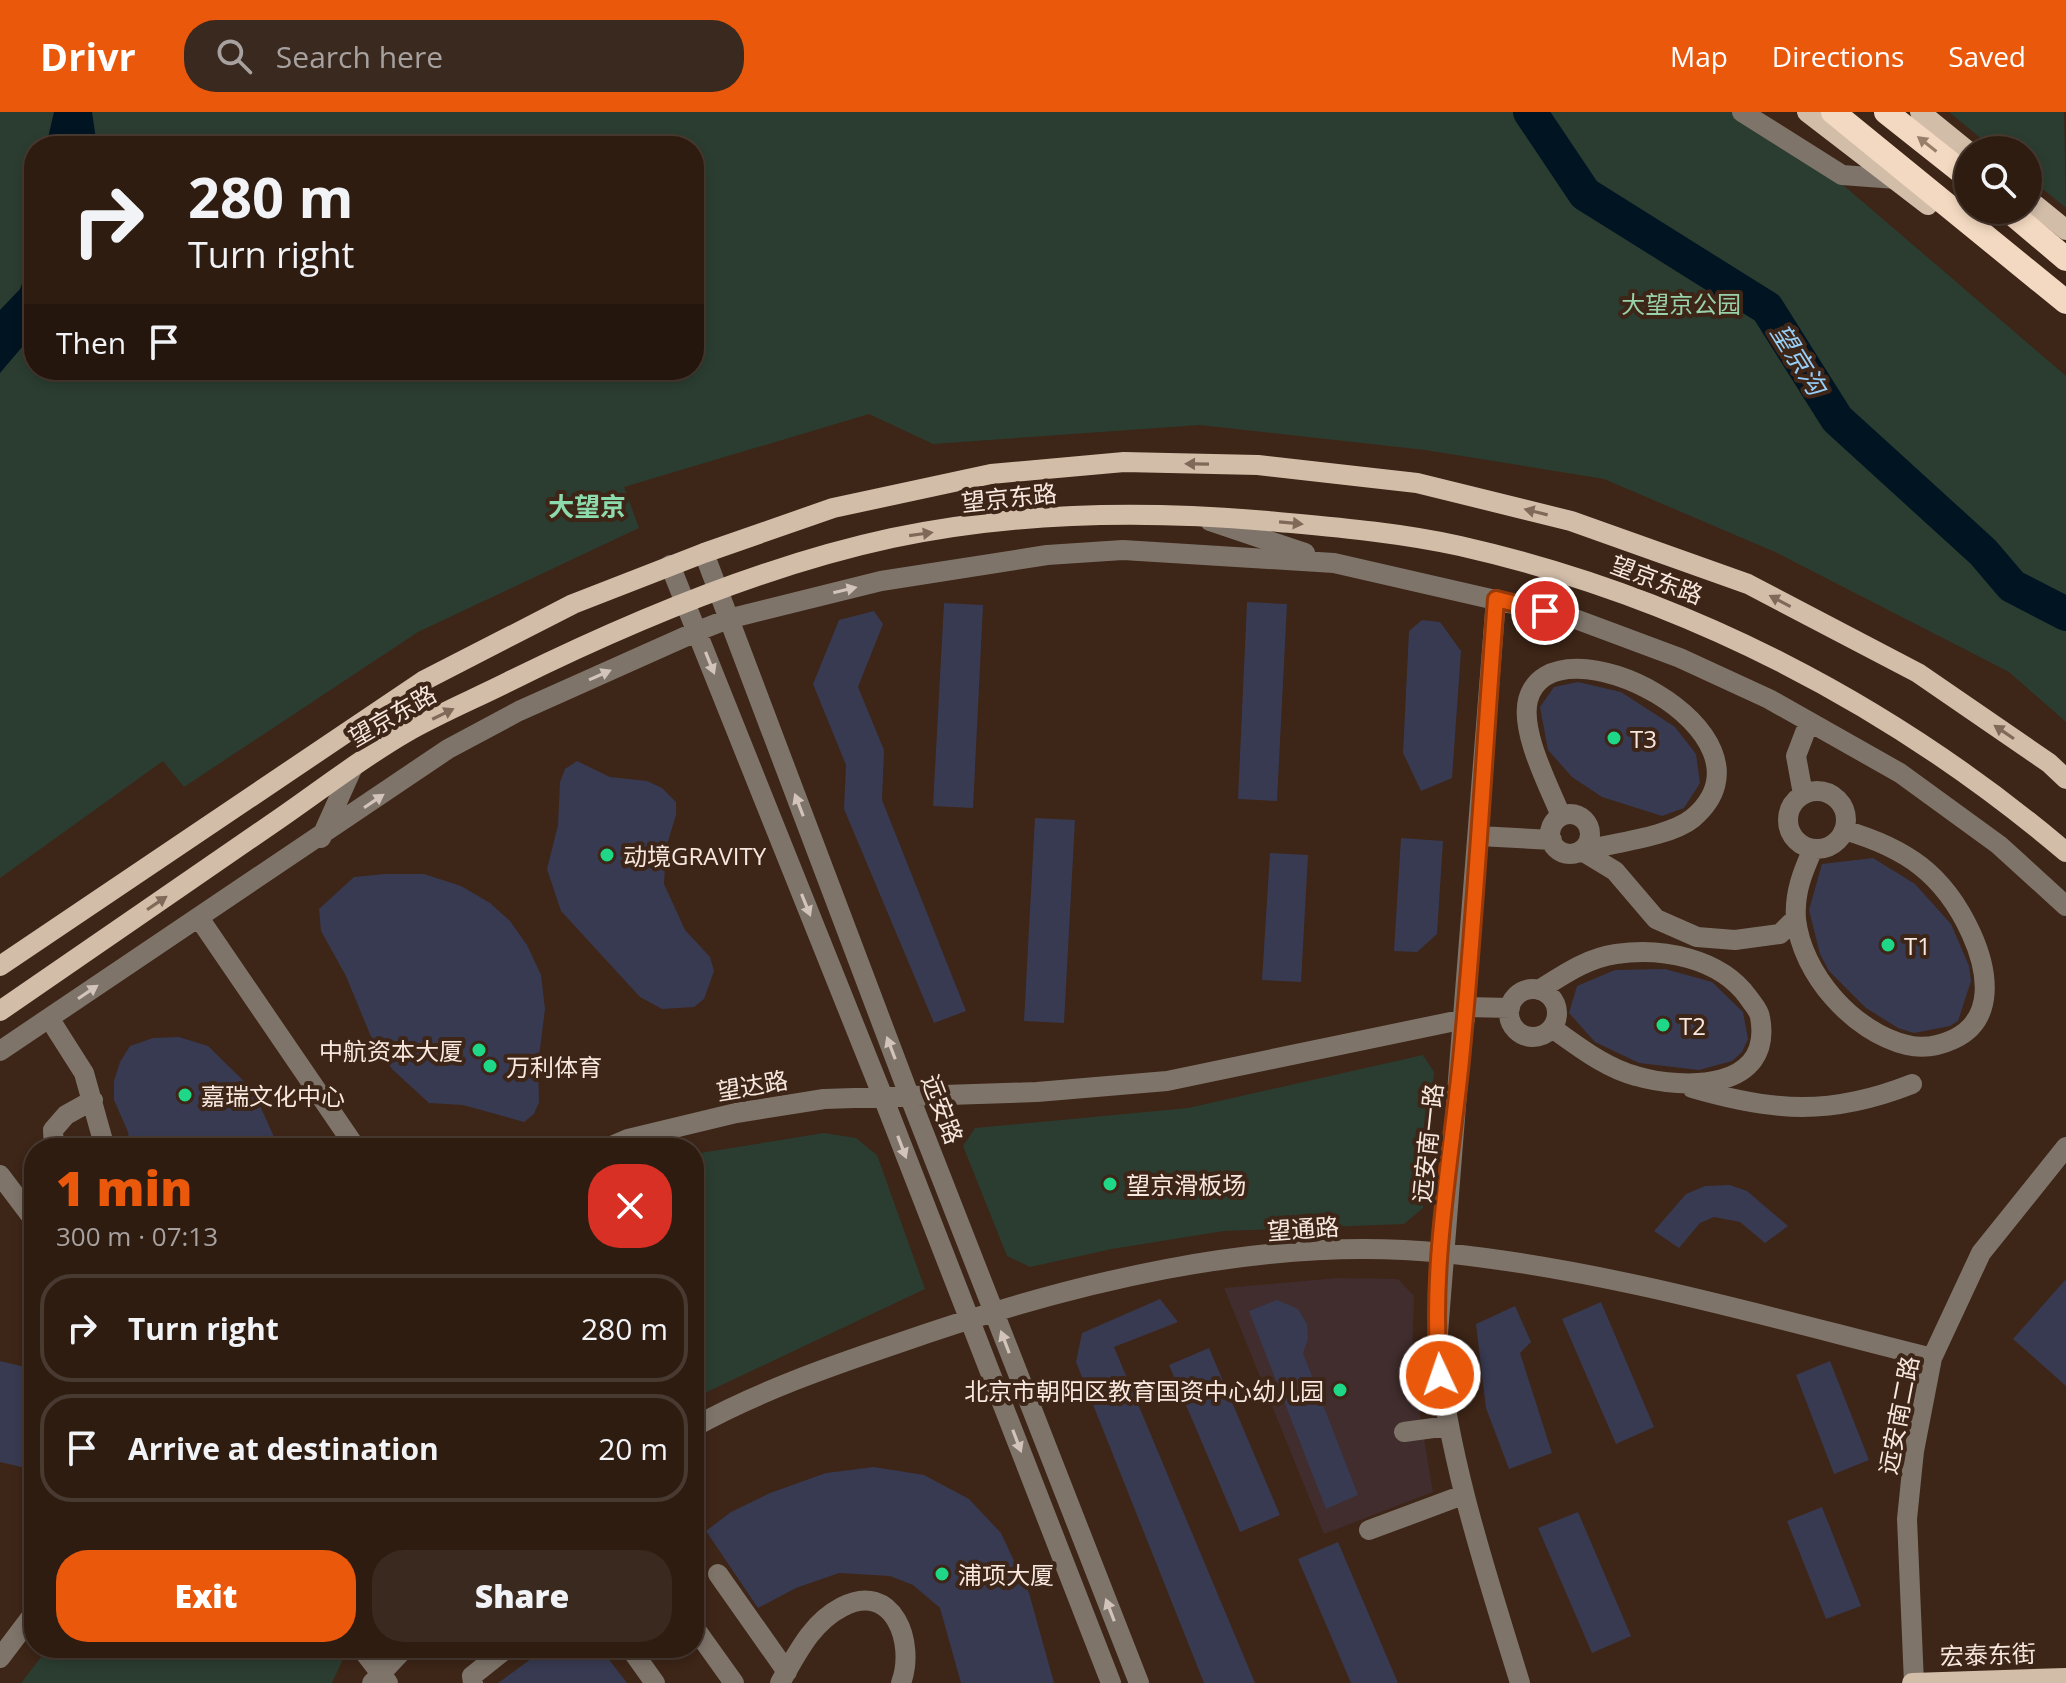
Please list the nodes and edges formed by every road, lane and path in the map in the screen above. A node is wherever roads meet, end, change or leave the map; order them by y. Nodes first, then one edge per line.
1 (1742, 112) edge
2 (1807, 112) edge
3 (1833, 112) edge
4 (1886, 112) edge
5 (1920, 112) edge
6 (1954, 140) edge
7 (1954, 166) edge
8 (1896, 179) junction
9 (2042, 210) edge
10 (2025, 224) edge
11 (2066, 230) edge
12 (2066, 259) edge
13 (2066, 302) edge
14 (2066, 314) edge
15 (1191, 514) junction
16 (704, 553) junction
17 (1334, 563) junction
18 (670, 565) junction
19 (717, 591) junction
20 (1496, 599) junction
21 (687, 604) junction
22 (728, 619) junction
23 (698, 631) junction
24 (1809, 722) junction
25 (352, 769) junction
26 (2066, 779) edge
27 (1803, 794) junction
28 (1561, 816) junction
29 (1844, 830) junction
30 (1479, 836) junction
31 (321, 838) junction
32 (1552, 840) junction
33 (1813, 849) junction
34 (1582, 851) junction
35 (2066, 852) edge
36 (2066, 906) edge
37 (199, 918) junction
38 (1796, 918) junction
39 (1697, 937) junction
40 (1693, 960) junction
41 (0, 966) edge
42 (1539, 990) junction
43 (1510, 1008) junction
44 (0, 1011) edge
45 (1465, 1013) junction
46 (49, 1018) junction
47 (1552, 1028) junction
48 (0, 1051) edge
49 (1677, 1084) junction
50 (1912, 1084) dead end
51 (909, 1095) junction
52 (883, 1097) junction
53 (93, 1100) junction
54 (53, 1138) edge
55 (102, 1138) edge
56 (349, 1138) edge
57 (632, 1138) edge
58 (2066, 1147) edge
59 (0, 1175) edge
60 (24, 1207) edge
61 (1442, 1253) junction
62 (993, 1310) junction
63 (969, 1319) junction
64 (1932, 1358) junction
65 (704, 1423) edge
66 (1448, 1426) junction
67 (1404, 1432) dead end
68 (1463, 1495) junction
69 (1369, 1530) dead end
70 (718, 1574) dead end
71 (24, 1626) edge
72 (704, 1641) edge
73 (0, 1658) edge
74 (367, 1658) edge
75 (397, 1658) edge
76 (494, 1658) edge
77 (637, 1658) edge
78 (783, 1678) edge
79 (2066, 1678) edge
80 (380, 1679) edge
81 (473, 1683) edge
82 (655, 1683) edge
83 (734, 1683) edge
84 (901, 1683) edge
85 (1111, 1683) edge
86 (1139, 1683) edge
87 (1520, 1683) edge
88 (1913, 1683) edge

1 - 8 street
2 - 8 main road
3 - 13 highway
7 -> 4 highway
5 - 6 main road
8 - 14 main road
9 - 11 main road
10 - 12 highway
15 - 17 street
19 -> 15 main road, 望京东路
15 -> 35 main road, 望京东路
16 - 18 main road, 望京东路
16 - 19 street, 远安路
26 -> 16 main road, 望京东路
17 - 20 street
22 -> 17 street
18 - 21 street
18 - 41 main road, 望京东路
19 - 21 main road, 望京东路
19 - 22 street, 远安路
20 - 24 street
20 - 30 street, 远安南一路
21 - 23 street
25 -> 21 main road, 望京东路
22 - 23 street
51 -> 22 street, 远安路
31 -> 23 street
23 -> 52 street
24 - 27 street
24 - 36 street
25 - 31 street
44 -> 25 main road, 望京东路
27 - 29 street
27 - 33 street
28 - 32 street
28 - 34 street
28 - 34 street
29 - 33 street
29 - 38 street
30 - 32 street
30 - 45 street, 远安南一路
31 - 37 street
32 - 34 street
33 - 38 street
34 - 39 street
46 -> 37 street
37 - 56 street
38 - 39 street
39 - 40 street
40 - 42 street
40 - 49 street
42 - 43 street
42 - 47 street
43 - 45 street, 望达路
43 - 47 street
45 - 51 street, 望达路
45 - 61 street, 远安南一路
46 - 48 street
46 - 53 street
47 - 49 street
49 - 50 street
51 - 52 street, 望达路
51 - 62 street, 远安路
52 - 57 street, 望达路
52 -> 63 street
53 - 54 street
53 - 55 street
58 - 64 street, 远安南二路
59 - 60 street
61 - 62 street, 望通路
61 - 64 street, 望通路
61 - 66 street, 远安南一路
62 - 63 street, 望通路
86 -> 62 street, 远安路
63 - 65 street, 望通路
63 -> 85 street
64 - 88 street, 远安南二路
66 - 67 street
66 - 68 street, 远安南一路
68 - 69 street
68 - 87 street, 远安南一路
70 - 78 street
71 - 73 street
72 - 83 street
74 - 80 street
75 - 80 street
76 - 81 street
77 - 82 street
78 - 84 street
79 - 88 main road, 宏泰东街

